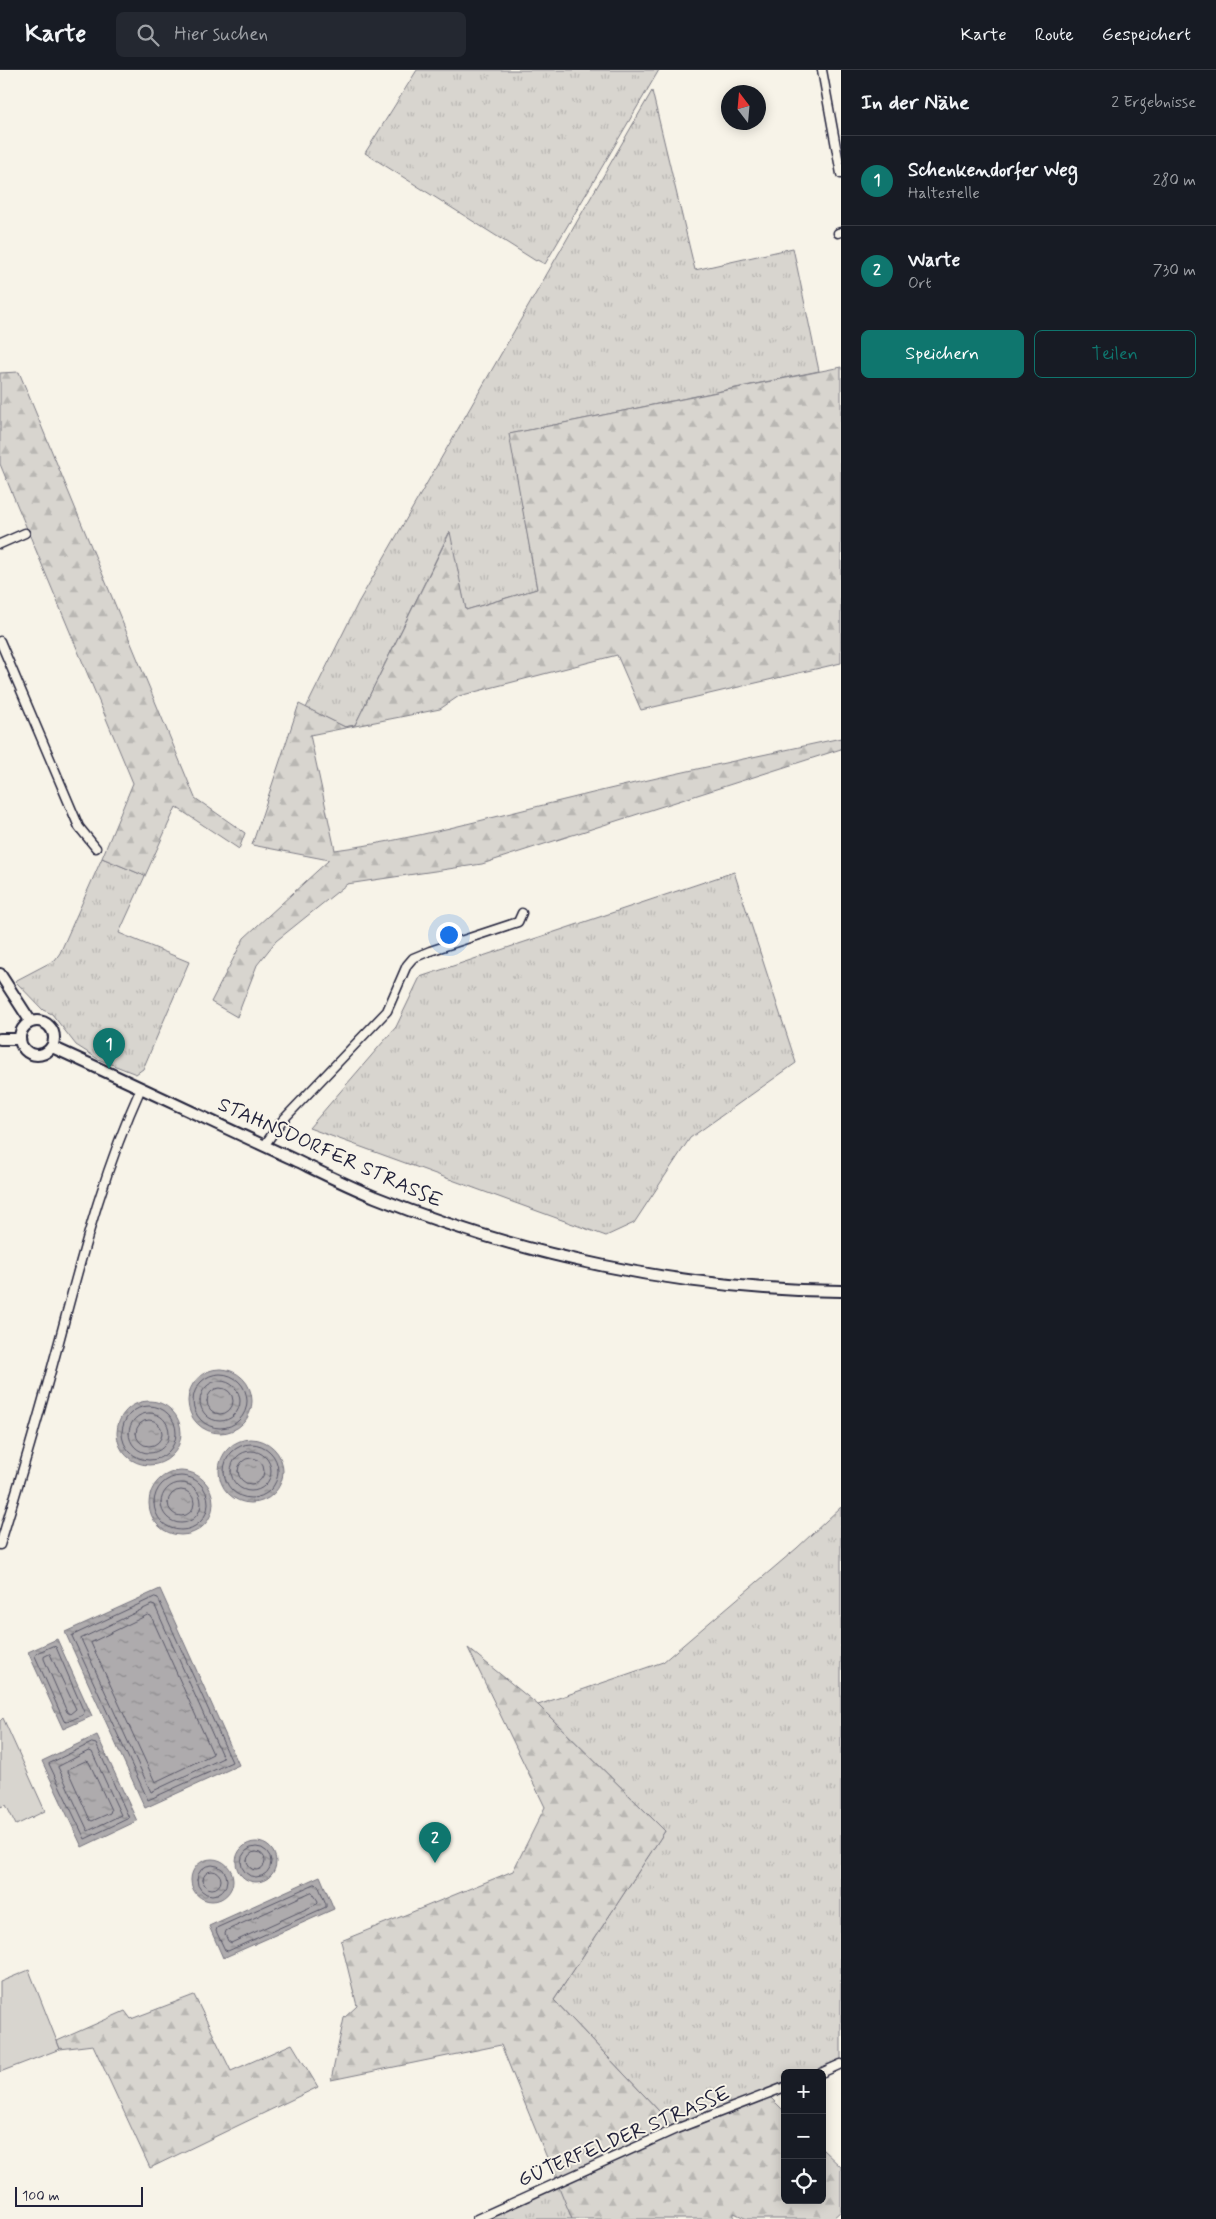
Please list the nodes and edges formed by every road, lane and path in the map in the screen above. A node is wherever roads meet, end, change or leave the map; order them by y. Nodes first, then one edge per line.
1 (822, 70) edge
2 (841, 174) edge
3 (25, 533) dead end
4 (0, 544) edge
5 (0, 640) edge
6 (96, 848) dead end
7 (522, 912) dead end
8 (0, 974) edge
9 (31, 1022) junction
10 (0, 1039) edge
11 (20, 1039) junction
12 (52, 1047) junction
13 (141, 1088) junction
14 (264, 1146) junction
15 (841, 1291) edge
16 (0, 1545) edge
17 (841, 2064) edge
18 (826, 2071) edge
19 (781, 2090) edge
20 (477, 2219) edge

1 - 2 street
3 - 4 street
5 - 6 street
7 - 14 street
8 - 9 street
9 - 11 street
9 - 12 street
10 - 11 street
11 - 12 street
12 - 13 street, STAHNSDORFER STRASSE
13 - 14 street, STAHNSDORFER STRASSE
13 - 16 street
14 - 15 street, STAHNSDORFER STRASSE
17 - 18 street
19 - 20 street, GÜTERFELDER STRASSE

